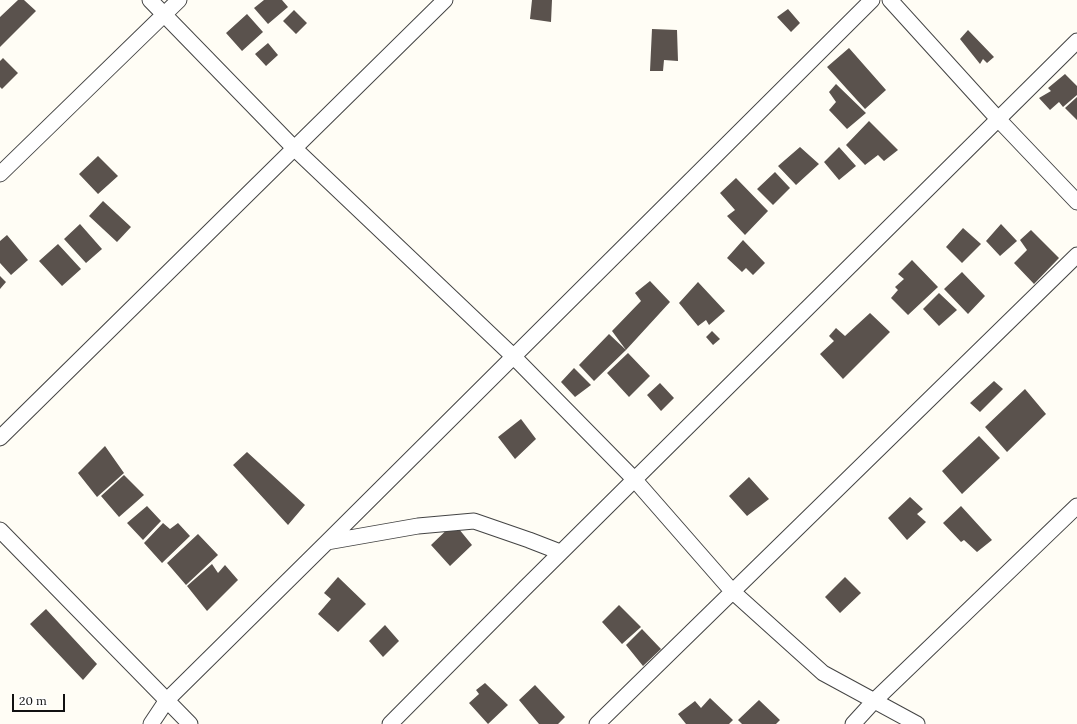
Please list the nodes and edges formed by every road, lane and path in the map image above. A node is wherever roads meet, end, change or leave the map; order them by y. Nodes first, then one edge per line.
1 (150, 0) edge
2 (180, 0) edge
3 (445, 0) edge
4 (872, 0) edge
5 (890, 0) edge
6 (165, 15) junction
7 (1077, 41) edge
8 (998, 120) junction
9 (294, 148) junction
10 (0, 174) edge
11 (1077, 202) edge
12 (1077, 255) edge
13 (513, 356) junction
14 (0, 438) edge
15 (634, 479) junction
16 (1077, 506) edge
17 (0, 530) edge
18 (327, 542) junction
19 (560, 552) junction
20 (732, 592) junction
21 (167, 700) junction
22 (874, 701) junction
23 (151, 724) edge
24 (190, 724) edge
25 (390, 724) edge
26 (597, 724) edge
27 (853, 724) edge
28 (916, 724) edge

1 - 6 street
2 - 6 street
3 - 9 street
4 - 13 street
5 - 8 street
6 - 9 street
6 - 10 street
7 - 8 street
8 - 11 street
8 - 15 street
9 - 13 street
9 - 14 street
12 - 20 street
13 - 15 street
13 - 18 street
15 - 19 street
15 - 20 street
16 - 22 street
17 - 21 street
18 - 19 street
18 - 21 street
19 - 25 street
20 - 22 street
20 - 26 street
21 - 23 street
21 - 24 street
22 - 27 street
22 - 28 street

